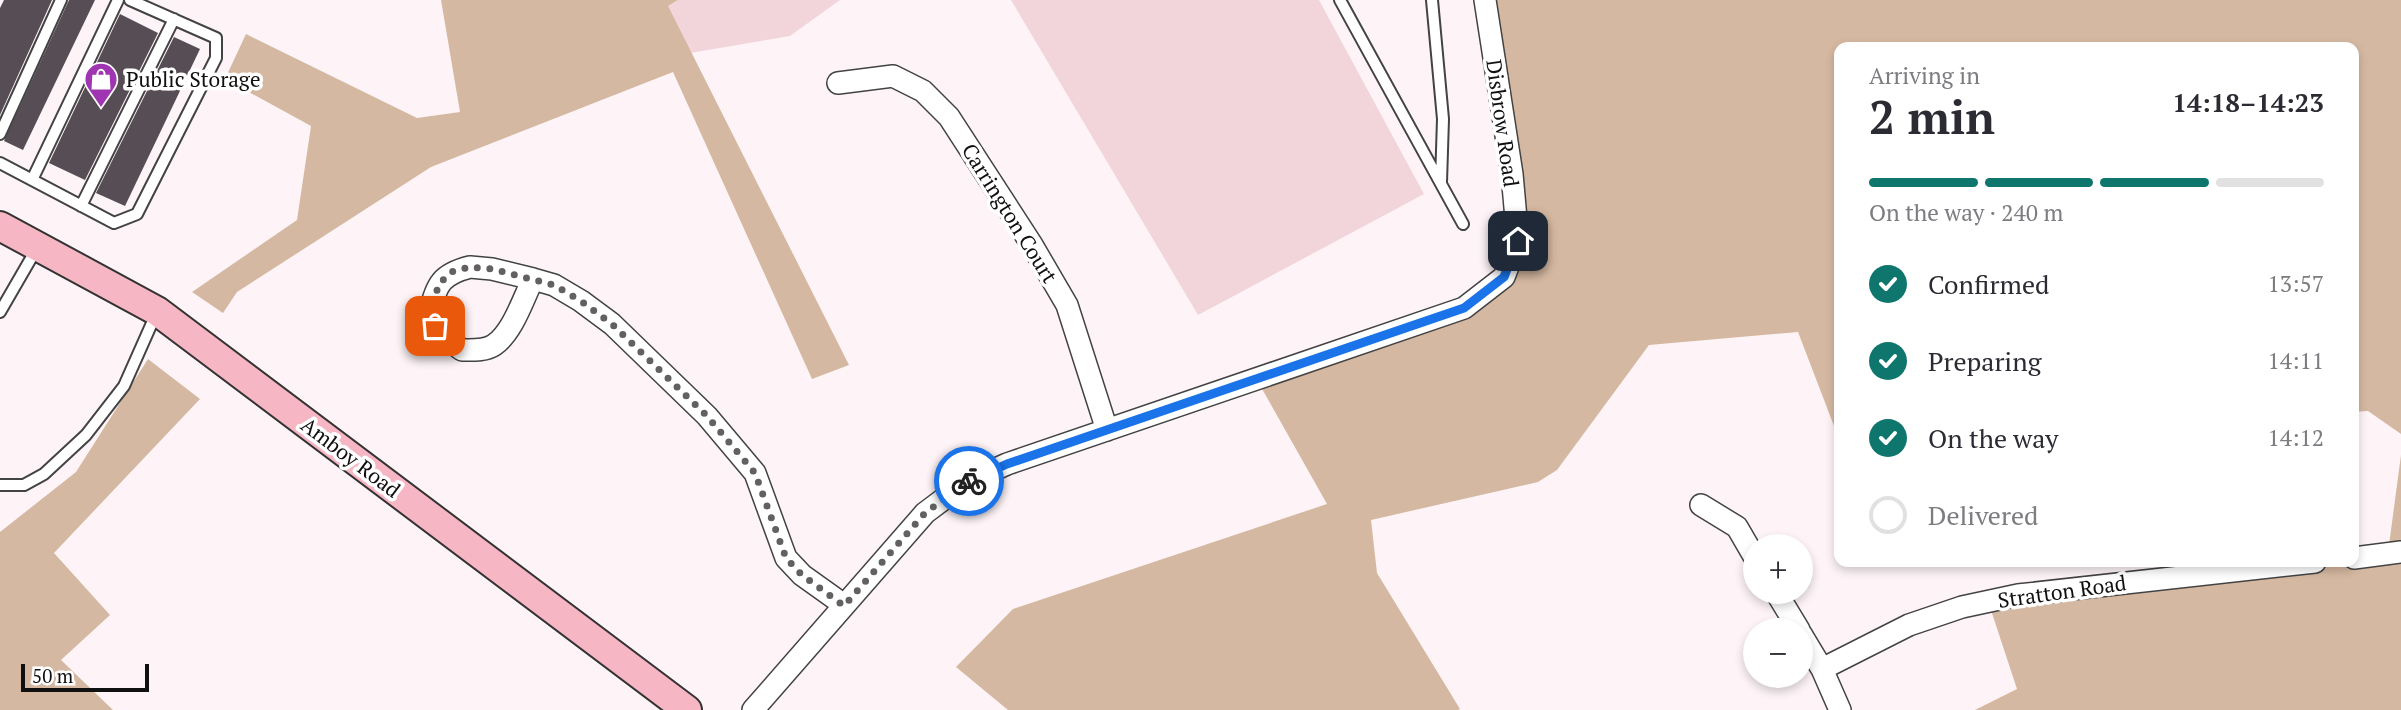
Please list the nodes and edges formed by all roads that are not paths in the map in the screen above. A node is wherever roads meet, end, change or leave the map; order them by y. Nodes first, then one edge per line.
1 (61, 0) edge
2 (118, 0) edge
3 (130, 0) edge
4 (1340, 0) edge
5 (1432, 0) edge
6 (1485, 0) edge
7 (174, 19) junction
8 (838, 83) dead end
9 (0, 134) edge
10 (0, 163) edge
11 (32, 180) junction
12 (1441, 184) junction
13 (81, 206) junction
14 (1463, 224) dead end
15 (0, 226) edge
16 (38, 246) junction
17 (533, 279) junction
18 (158, 312) junction
19 (0, 313) edge
20 (1107, 430) junction
21 (0, 485) edge
22 (1701, 505) dead end
23 (1743, 537) edge
24 (2401, 552) edge
25 (2359, 557) edge
26 (2270, 567) edge
27 (844, 606) junction
28 (1813, 654) edge
29 (1822, 669) junction
30 (687, 710) edge
31 (752, 710) edge
32 (1840, 710) edge

1 - 9 lane
2 - 11 lane
3 - 7 lane
4 - 12 lane
5 - 12 lane
6 - 20 street, Disbrow Road
7 - 13 lane
7 - 13 lane
8 - 20 street, Carrington Court
10 - 11 lane
11 - 13 lane
12 - 14 lane
15 - 16 street, Amboy Road
16 - 18 street, Amboy Road
16 - 19 lane
17 - 17 street
17 - 27 street
18 - 21 lane
18 - 30 street, Amboy Road
20 - 27 street, Disbrow Road
22 - 23 street
24 - 25 street
26 - 29 street, Stratton Road
27 - 31 street, Disbrow Road
28 - 29 street
29 - 32 street

